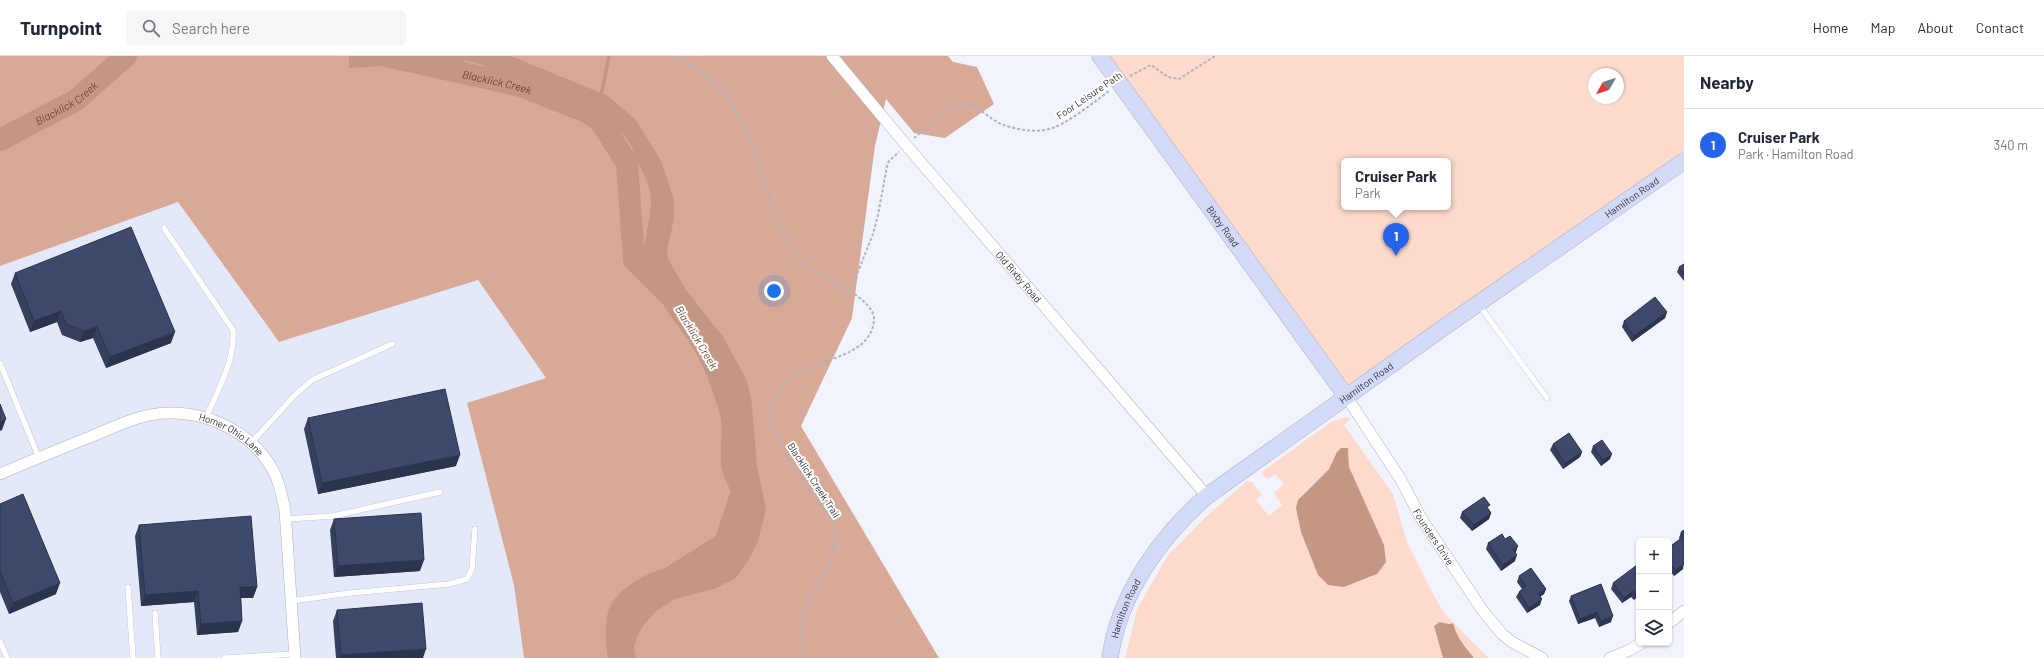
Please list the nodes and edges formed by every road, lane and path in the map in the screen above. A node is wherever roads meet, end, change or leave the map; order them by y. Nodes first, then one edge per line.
1 (674, 56) edge
2 (832, 56) edge
3 (1100, 56) edge
4 (1215, 56) edge
5 (1120, 84) junction
6 (906, 145) junction
7 (1684, 161) edge
8 (164, 228) dead end
9 (850, 292) junction
10 (1478, 304) junction
11 (392, 344) dead end
12 (0, 363) edge
13 (1346, 396) junction
14 (1547, 398) dead end
15 (206, 418) junction
16 (252, 442) junction
17 (39, 458) junction
18 (0, 474) edge
19 (440, 492) dead end
20 (1207, 496) junction
21 (286, 519) junction
22 (475, 529) dead end
23 (128, 587) dead end
24 (292, 601) junction
25 (1684, 611) edge
26 (155, 613) dead end
27 (1672, 621) edge
28 (0, 641) edge
29 (1637, 646) edge
30 (295, 656) edge
31 (1624, 656) edge
32 (7, 658) edge
33 (133, 658) edge
34 (158, 658) edge
35 (225, 658) edge
36 (802, 658) edge
37 (1110, 658) edge
38 (1542, 658) edge
39 (1610, 658) edge

1 - 9 path, Blacklick Creek Trail
2 - 6 street, Old Bixby Road
3 - 5 main road, Bixby Road
4 - 5 path, Foor Leisure Path
5 - 6 path, Foor Leisure Path
5 - 13 main road, Bixby Road
6 - 9 path, Foor Leisure Path
6 - 20 street, Old Bixby Road
7 - 10 main road, Hamilton Road
8 - 15 lane
9 - 36 path, Blacklick Creek Trail
10 - 13 main road, Hamilton Road
10 - 14 lane
11 - 16 lane
12 - 17 lane
13 - 20 main road, Hamilton Road
13 - 38 street, Founders Drive
15 - 16 street, Homer Ohio Lane
15 - 17 street, Homer Ohio Lane
16 - 21 street, Homer Ohio Lane
17 - 18 street, Homer Ohio Lane
19 - 21 lane
20 - 37 main road, Hamilton Road
21 - 24 street, Homer Ohio Lane
22 - 24 lane
23 - 33 lane
24 - 30 street, Homer Ohio Lane
25 - 27 street
26 - 34 lane
28 - 32 lane
29 - 31 street
30 - 35 lane
31 - 39 street

